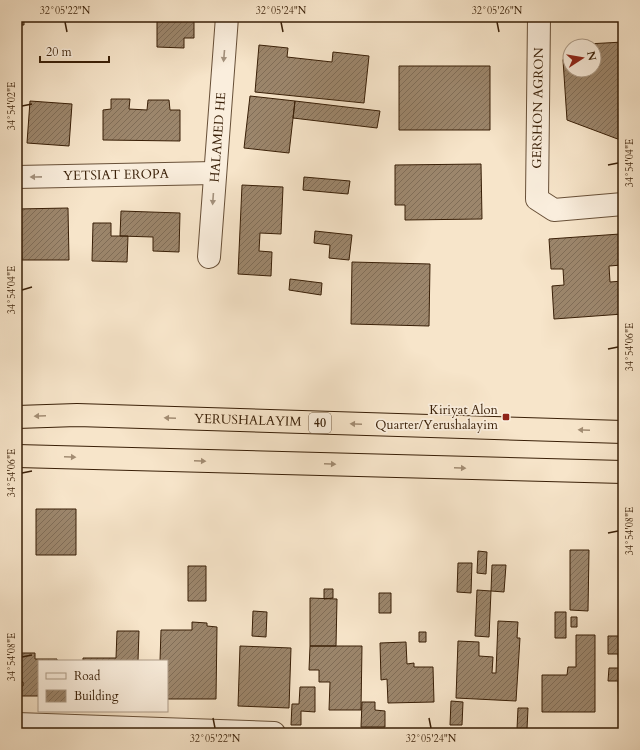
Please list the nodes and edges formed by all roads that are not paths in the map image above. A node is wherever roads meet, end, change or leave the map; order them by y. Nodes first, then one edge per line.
1 (227, 17) edge
2 (539, 17) edge
3 (214, 173) junction
4 (17, 177) edge
5 (623, 204) edge
6 (209, 257) dead end
7 (17, 417) edge
8 (623, 432) edge
9 (17, 456) edge
10 (622, 473) edge
11 (17, 724) edge
12 (274, 733) edge

1 -> 3 street, HALAMED HE
2 - 5 street, GERSHON AGRON
3 -> 4 street, YETSIAT EROPA
3 -> 6 street, HALAMED HE
8 -> 7 highway, YERUSHALAYIM / 40
9 -> 10 highway
11 - 12 street

